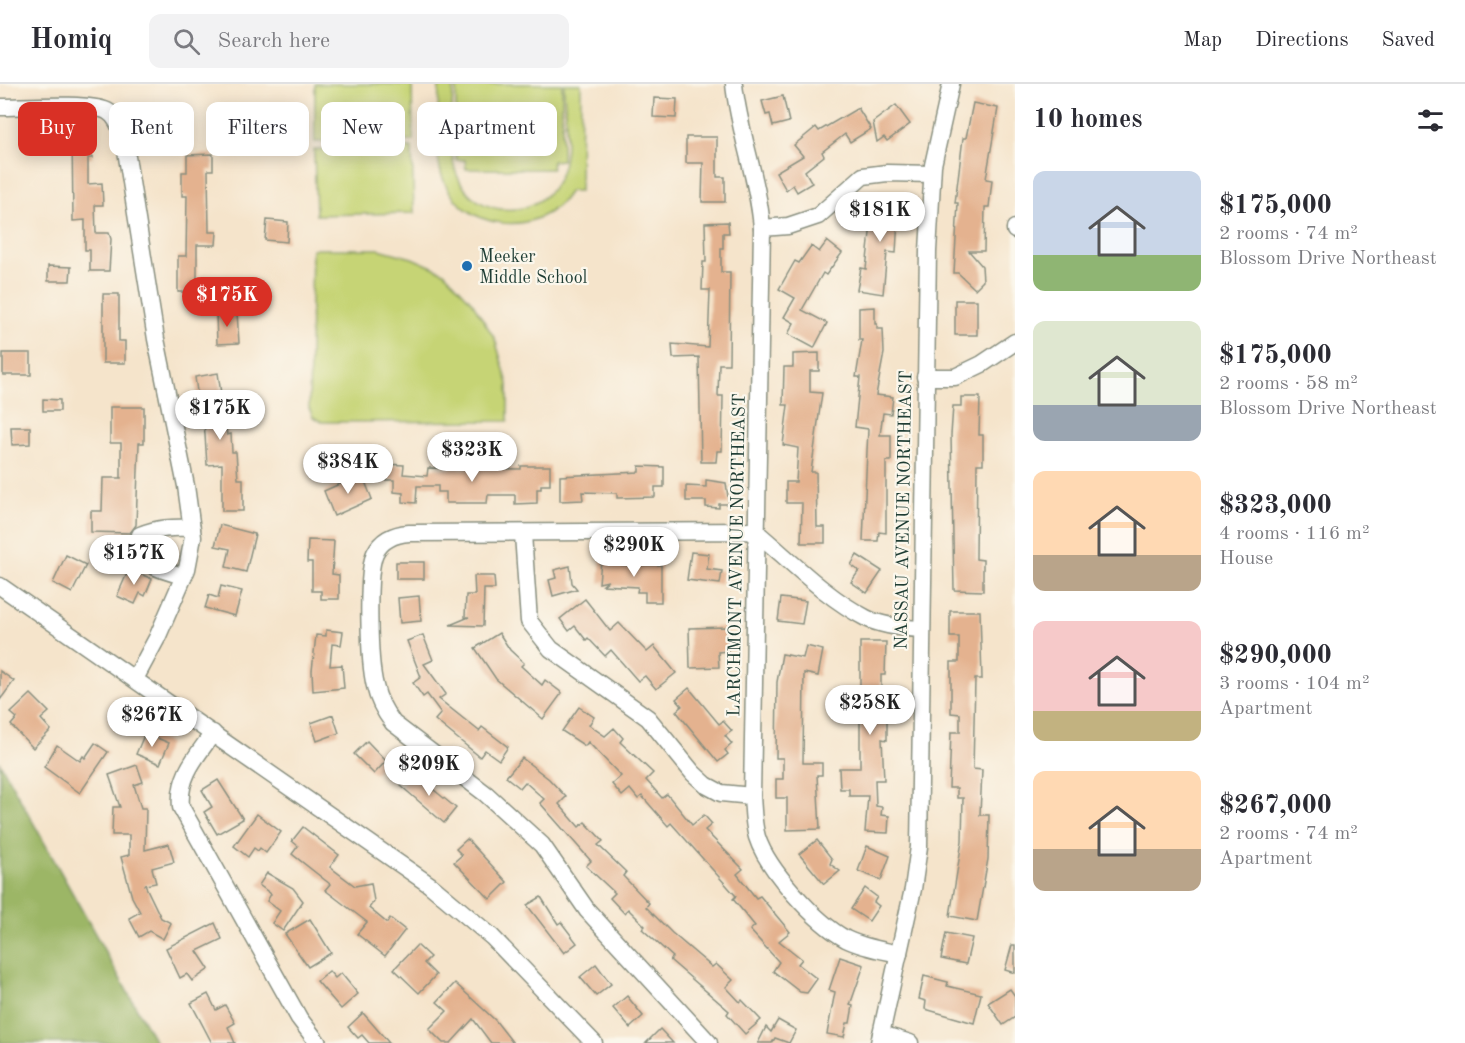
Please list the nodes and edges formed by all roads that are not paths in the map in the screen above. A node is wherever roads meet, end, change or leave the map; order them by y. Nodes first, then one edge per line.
1 (734, 84) edge
2 (951, 84) edge
3 (0, 107) edge
4 (932, 174) junction
5 (762, 228) junction
6 (1015, 342) edge
7 (925, 377) junction
8 (192, 528) junction
9 (755, 531) junction
10 (523, 534) junction
11 (184, 576) junction
12 (0, 586) edge
13 (921, 629) junction
14 (135, 679) junction
15 (213, 733) junction
16 (752, 796) junction
17 (899, 954) junction
18 (880, 1039) edge
19 (318, 1043) edge
20 (594, 1043) edge
21 (709, 1043) edge
22 (910, 1043) edge

1 - 5 street, LARCHMONT AVENUE NORTHEAST
2 - 4 street, NASSAU AVENUE NORTHEAST
3 - 8 street
4 - 5 street
4 - 7 street, NASSAU AVENUE NORTHEAST
5 - 9 street, LARCHMONT AVENUE NORTHEAST
6 - 7 street
7 - 13 street, NASSAU AVENUE NORTHEAST
8 - 11 street
8 - 11 street
9 - 10 street
9 - 13 street
9 - 16 street, LARCHMONT AVENUE NORTHEAST
10 - 16 street
10 - 21 street
11 - 14 street
12 - 14 street
13 - 17 street, NASSAU AVENUE NORTHEAST
14 - 15 street
15 - 19 street
15 - 20 street
16 - 17 street, LARCHMONT AVENUE NORTHEAST
17 - 18 street, NASSAU AVENUE NORTHEAST
18 - 22 street

